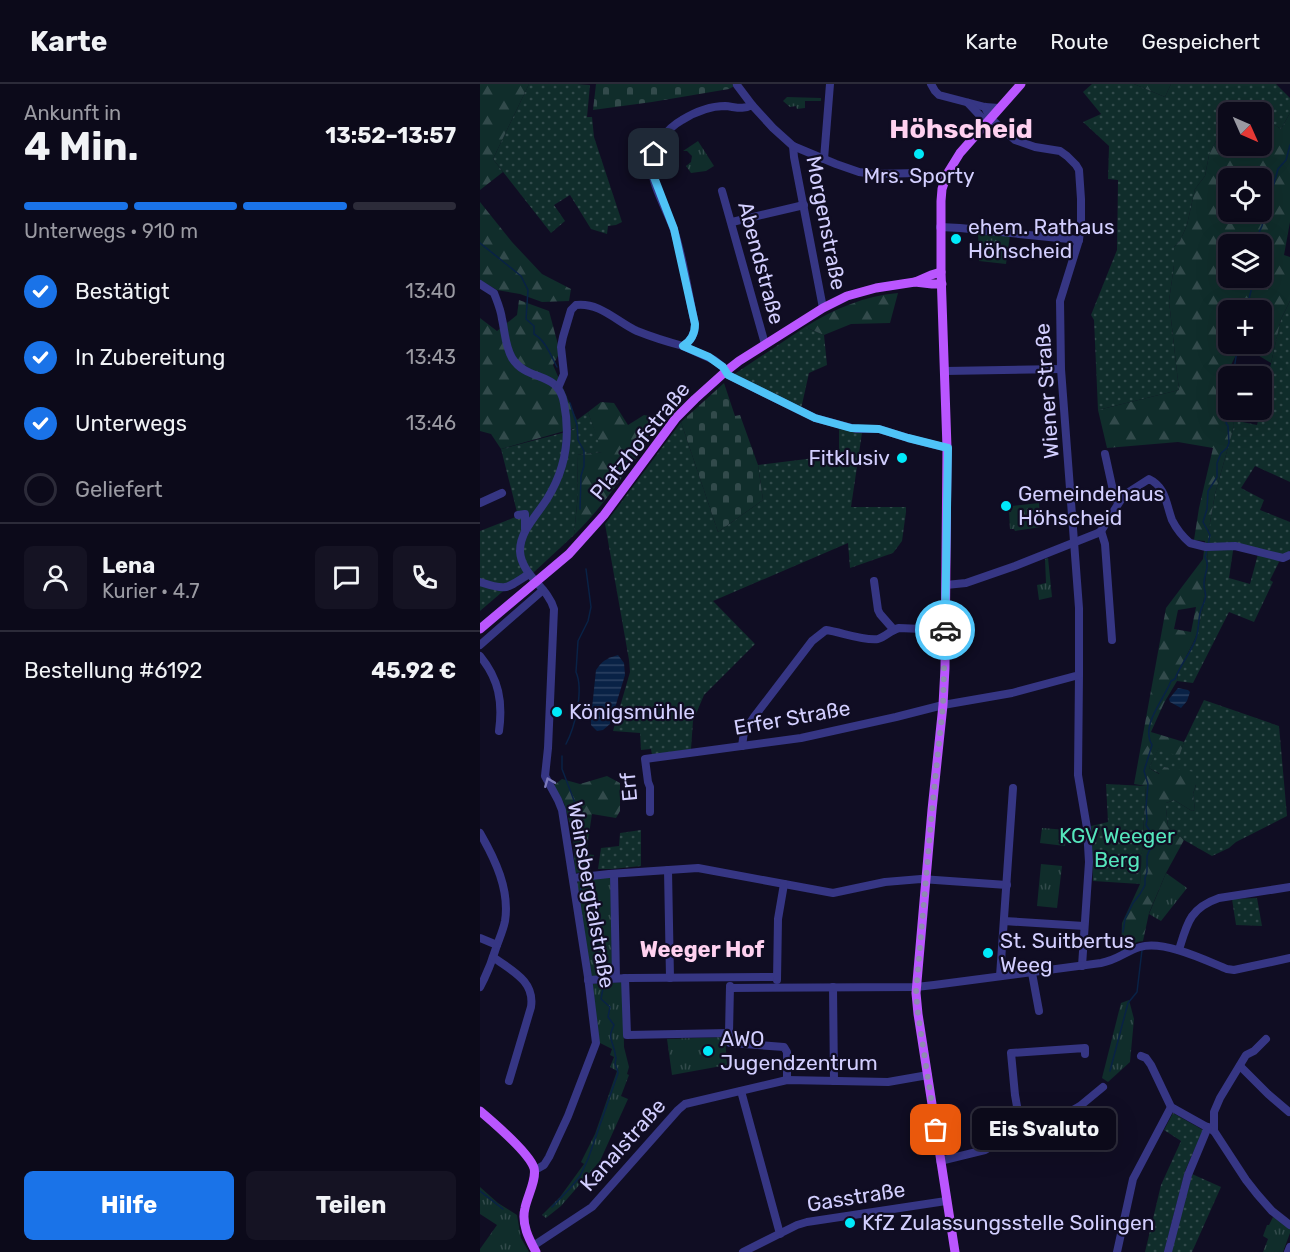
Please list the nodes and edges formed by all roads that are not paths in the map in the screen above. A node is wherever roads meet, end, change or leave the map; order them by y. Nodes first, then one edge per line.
1 (830, 84) edge
2 (1021, 84) edge
3 (737, 85) edge
4 (933, 88) edge
5 (968, 103) junction
6 (752, 105) junction
7 (986, 107) junction
8 (999, 108) junction
9 (988, 120) junction
10 (793, 146) junction
11 (824, 159) junction
12 (919, 173) dead end
13 (722, 191) dead end
14 (804, 206) junction
15 (732, 222) junction
16 (940, 227) junction
17 (1079, 240) junction
18 (941, 272) junction
19 (915, 282) junction
20 (480, 284) edge
21 (942, 284) junction
22 (824, 308) junction
23 (765, 344) junction
24 (683, 346) junction
25 (1061, 369) junction
26 (945, 371) junction
27 (725, 372) junction
28 (558, 388) junction
29 (948, 448) junction
30 (1105, 454) dead end
31 (502, 493) dead end
32 (480, 503) edge
33 (1118, 503) junction
34 (518, 515) dead end
35 (525, 530) junction
36 (1101, 531) junction
37 (1075, 543) junction
38 (1290, 555) edge
39 (529, 574) junction
40 (874, 581) dead end
41 (480, 582) edge
42 (536, 582) junction
43 (946, 585) junction
44 (545, 592) junction
45 (480, 629) edge
46 (894, 630) junction
47 (945, 630) junction
48 (1112, 640) dead end
49 (480, 645) edge
50 (480, 656) edge
51 (1079, 675) junction
52 (943, 705) junction
53 (500, 731) dead end
54 (742, 746) junction
55 (645, 759) joint
56 (1013, 788) dead end
57 (650, 812) dead end
58 (480, 833) edge
59 (668, 870) junction
60 (614, 874) junction
61 (573, 878) junction
62 (926, 880) junction
63 (784, 884) junction
64 (1007, 885) junction
65 (1290, 887) edge
66 (1004, 921) junction
67 (1084, 926) junction
68 (480, 938) edge
69 (497, 945) junction
70 (1179, 950) junction
71 (493, 957) junction
72 (1290, 958) edge
73 (1082, 966) junction
74 (1032, 973) junction
75 (1000, 976) junction
76 (730, 977) junction
77 (777, 977) junction
78 (616, 978) junction
79 (625, 978) junction
80 (670, 978) junction
81 (588, 980) junction
82 (480, 987) edge
83 (833, 987) junction
84 (916, 987) junction
85 (730, 988) junction
86 (777, 988) junction
87 (1039, 1011) dead end
88 (729, 1033) junction
89 (1266, 1039) dead end
90 (1085, 1054) dead end
91 (1141, 1056) dead end
92 (1240, 1066) junction
93 (928, 1075) junction
94 (786, 1080) junction
95 (509, 1081) dead end
96 (834, 1081) junction
97 (1103, 1087) dead end
98 (741, 1091) junction
99 (1171, 1107) junction
100 (1289, 1112) edge
101 (483, 1116) edge
102 (1211, 1129) junction
103 (1021, 1130) junction
104 (940, 1161) junction
105 (535, 1170) junction
106 (946, 1201) junction
107 (1290, 1225) edge
108 (780, 1234) junction
109 (1290, 1247) edge
110 (535, 1249) edge
111 (758, 1249) edge
112 (743, 1252) edge
113 (955, 1252) edge
114 (1117, 1252) edge
115 (1168, 1252) edge
116 (1288, 1252) edge

1 - 11 street
2 - 8 main road
3 - 6 street
4 - 5 street
5 - 7 street
5 - 9 street, Wiener Straße
6 - 10 street
6 - 24 street
7 - 8 street
7 - 9 street
8 - 9 main road
9 - 16 main road
9 - 17 street, Wiener Straße
10 - 11 street
10 - 14 street, Morgenstraße
11 - 12 street
13 - 15 street, Abendstraße
14 - 15 street
14 - 22 street, Morgenstraße
15 - 23 street, Abendstraße
16 - 17 street
16 - 18 main road
17 - 25 street, Wiener Straße
18 - 19 main road, Platzhofstraße
18 - 21 main road
19 - 21 main road, Platzhofstraße
19 - 22 main road, Platzhofstraße
20 - 28 street
21 - 26 main road
22 - 23 main road, Platzhofstraße
23 - 27 main road, Platzhofstraße
24 - 27 street
24 - 28 street
25 - 26 street
25 - 37 street, Wiener Straße
26 - 29 main road
27 - 29 street
27 - 42 main road, Platzhofstraße
28 - 35 street
29 - 43 main road
30 - 33 street
31 - 32 street
33 - 36 street
33 - 38 street
34 - 35 street
35 - 39 street
36 - 37 street
36 - 48 street
37 - 43 street
37 - 51 street, Wiener Straße
39 - 41 street
39 - 42 street, Weinsbergtalstraße
40 - 46 street
42 - 44 street, Weinsbergtalstraße
42 - 45 main road, Platzhofstraße
43 - 47 main road
44 - 49 street
61 -> 44 street, Weinsbergtalstraße
46 - 47 street
46 - 54 street
47 - 52 main road
50 - 53 street
51 - 52 street, Erfer Straße
51 - 67 street, Wiener Straße
52 - 54 street, Erfer Straße
52 - 62 main road
54 - 55 street, Erfer Straße
55 - 57 street, Erf
56 - 64 street
58 - 69 street
59 - 60 street
59 - 63 street
59 - 80 street
60 - 61 street
60 - 78 street
61 - 81 street, Weinsbergtalstraße
62 - 63 street
62 - 64 street
62 - 84 main road
63 - 77 street
64 - 66 street
65 - 70 street
66 - 67 street
66 - 75 street
67 - 73 street, Wiener Straße
68 - 69 street
69 - 71 street
70 - 72 street
70 - 73 street
71 - 82 street
71 - 95 street
73 - 74 street
74 - 75 street
74 - 87 street
75 - 84 street
76 - 77 street
76 - 80 street
76 - 85 street
77 - 86 street
78 - 79 street
78 - 81 street
79 - 80 street
79 - 88 street
81 - 105 street, Weinsbergtalstraße
83 - 84 street
83 - 86 street
83 - 96 street
84 - 93 main road
85 - 86 street
85 - 88 street
88 - 94 street
89 - 92 street
90 - 103 street
91 - 99 street
92 - 100 street
92 - 102 street
93 - 96 street, Kanalstraße
93 - 104 main road
94 - 96 street, Kanalstraße
94 - 98 street, Kanalstraße
97 - 103 street
98 - 108 street
98 - 110 street, Kanalstraße
99 - 102 street
99 - 114 street
101 - 105 main road
102 - 107 street
102 - 115 street
103 - 104 street
104 - 106 main road
105 - 110 main road
106 - 108 street, Gasstraße
106 - 113 main road
108 - 111 street, Gasstraße
109 - 116 street
111 - 112 street, Gasstraße

